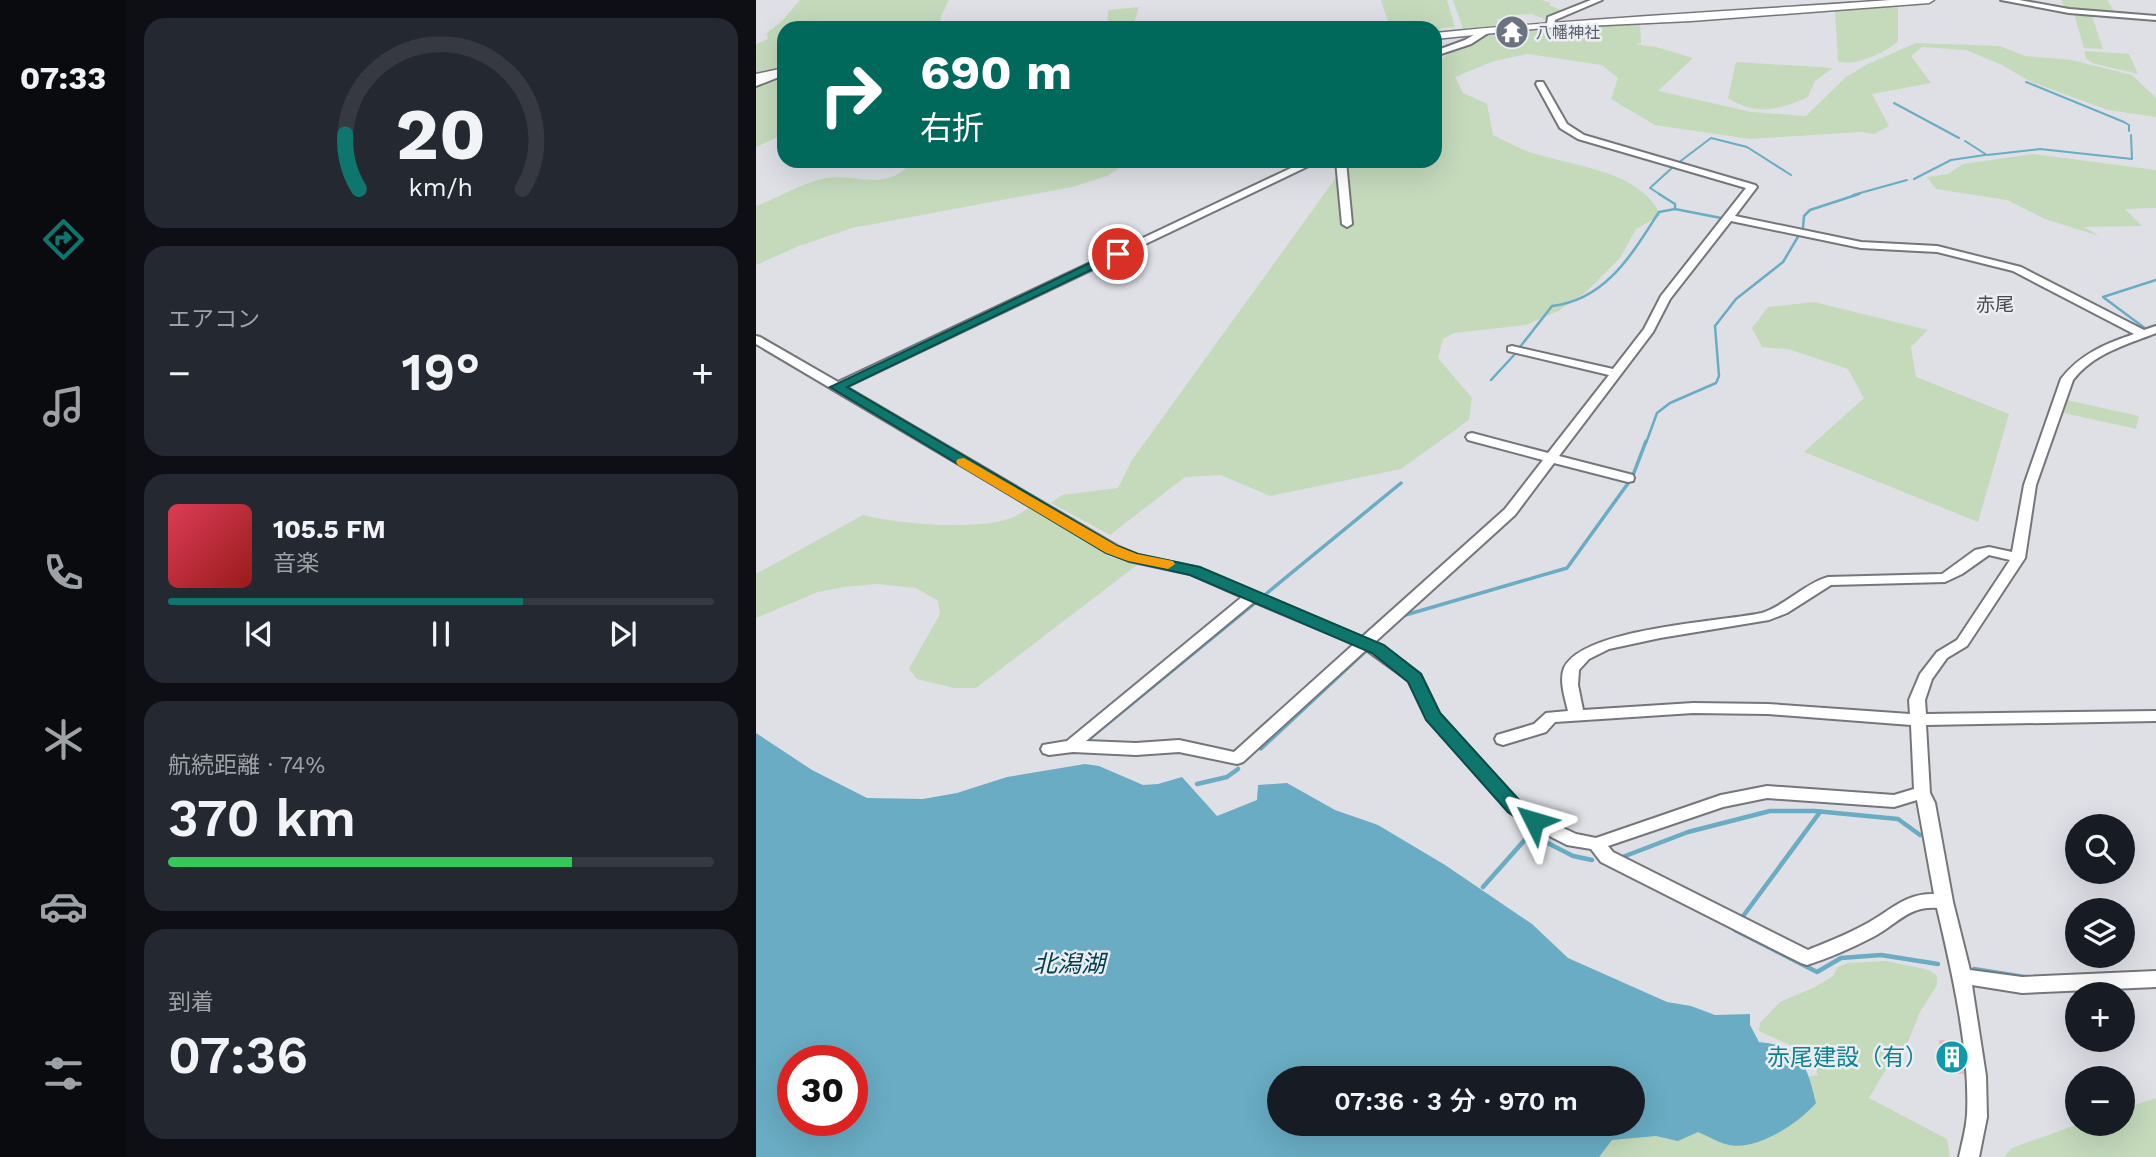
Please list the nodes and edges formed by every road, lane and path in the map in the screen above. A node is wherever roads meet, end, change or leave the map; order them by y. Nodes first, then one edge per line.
1 (1598, 0) edge
2 (1929, 0) edge
3 (2005, 0) edge
4 (2156, 18) edge
5 (1551, 24) junction
6 (1487, 31) junction
7 (1442, 35) edge
8 (1442, 51) edge
9 (777, 72) edge
10 (777, 74) edge
11 (756, 77) edge
12 (756, 83) edge
13 (1539, 84) dead end
14 (1299, 168) edge
15 (1342, 168) edge
16 (1727, 217) junction
17 (1347, 225) dead end
18 (2150, 332) edge
19 (756, 340) edge
20 (1512, 349) dead end
21 (1616, 373) junction
22 (837, 387) junction
23 (1472, 437) dead end
24 (1551, 459) junction
25 (1628, 478) dead end
26 (2018, 558) junction
27 (1253, 595) junction
28 (1364, 643) junction
29 (1577, 716) junction
30 (2156, 716) edge
31 (1916, 720) junction
32 (1503, 739) dead end
33 (1073, 746) junction
34 (1049, 749) dead end
35 (1922, 793) junction
36 (1596, 844) junction
37 (1944, 902) junction
38 (1962, 976) junction
39 (2156, 979) edge
40 (1969, 1157) edge

1 - 5 street
2 - 5 main road
3 - 4 street
5 - 6 main road
6 - 7 main road
6 - 8 street
9 - 11 main road
10 - 12 street
13 - 16 street
14 - 22 street
15 - 17 street
16 - 18 street
16 - 21 street
18 - 26 street
19 - 22 street
20 - 21 street
21 - 24 street
22 - 27 street
23 - 24 street
24 - 25 street
24 - 28 street
26 - 29 street
26 - 31 street
27 - 28 street
27 - 33 street
28 - 33 street
28 - 36 street
29 - 31 street
29 - 32 street
30 - 31 street
31 - 35 street
33 - 34 street
35 - 36 street
35 - 37 street
36 - 37 street
37 - 38 street
38 - 39 street
38 - 40 street

